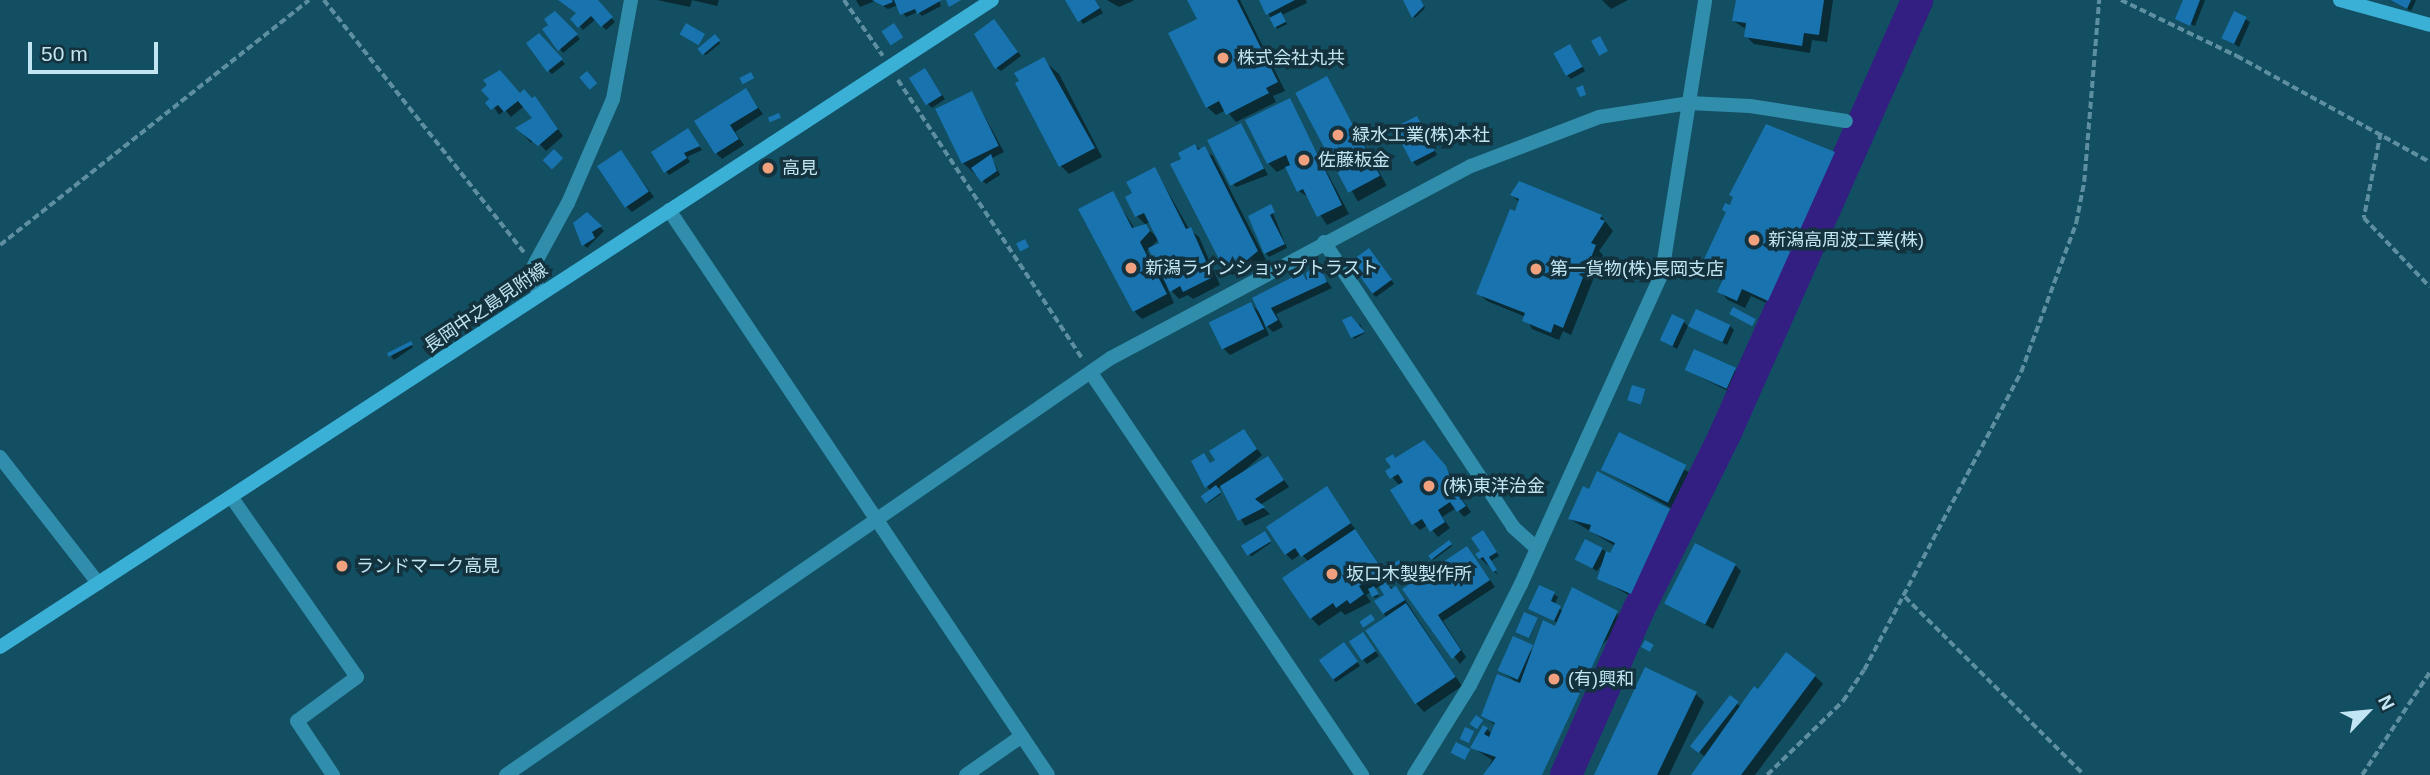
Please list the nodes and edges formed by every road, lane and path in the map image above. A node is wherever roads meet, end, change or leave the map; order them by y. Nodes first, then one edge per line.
1 (309, 0) edge
2 (324, 0) edge
3 (631, 0) edge
4 (844, 0) edge
5 (992, 0) edge
6 (1705, 0) edge
7 (2099, 0) edge
8 (2121, 0) edge
9 (2340, 0) edge
10 (2430, 25) edge
11 (890, 66) junction
12 (1689, 103) junction
13 (1846, 121) dead end
14 (2381, 133) junction
15 (2430, 162) edge
16 (669, 210) junction
17 (1324, 242) junction
18 (0, 246) edge
19 (534, 265) junction
20 (2430, 287) edge
21 (538, 296) junction
22 (1091, 373) junction
23 (0, 457) edge
24 (232, 498) junction
25 (876, 519) junction
26 (1536, 548) junction
27 (98, 583) junction
28 (1905, 597) junction
29 (0, 648) edge
30 (2430, 672) edge
31 (1022, 737) junction
32 (332, 775) edge
33 (506, 775) edge
34 (966, 775) edge
35 (1048, 775) edge
36 (1362, 775) edge
37 (1414, 775) edge
38 (1768, 775) edge
39 (2084, 775) edge
40 (2362, 775) edge

1 - 18 path
2 - 19 path
3 - 19 street
4 - 11 path
5 - 11 main road, 長岡中之島見附線
6 - 12 street
7 - 28 path
8 - 14 path
9 - 10 main road
11 - 16 main road, 長岡中之島見附線
11 - 22 path
12 - 13 street
12 - 17 street
12 - 26 street
14 - 15 path
14 - 20 path
16 - 21 main road, 長岡中之島見附線
16 - 25 street
17 - 22 street
17 - 26 street
19 - 21 street
21 - 24 main road, 長岡中之島見附線
22 - 25 street
22 - 36 street
23 - 27 street
24 - 27 main road, 長岡中之島見附線
24 - 32 street
25 - 31 street
25 - 33 street
26 - 37 street
27 - 29 main road, 長岡中之島見附線
28 - 38 path
28 - 39 path
30 - 40 path
31 - 34 street
31 - 35 street

